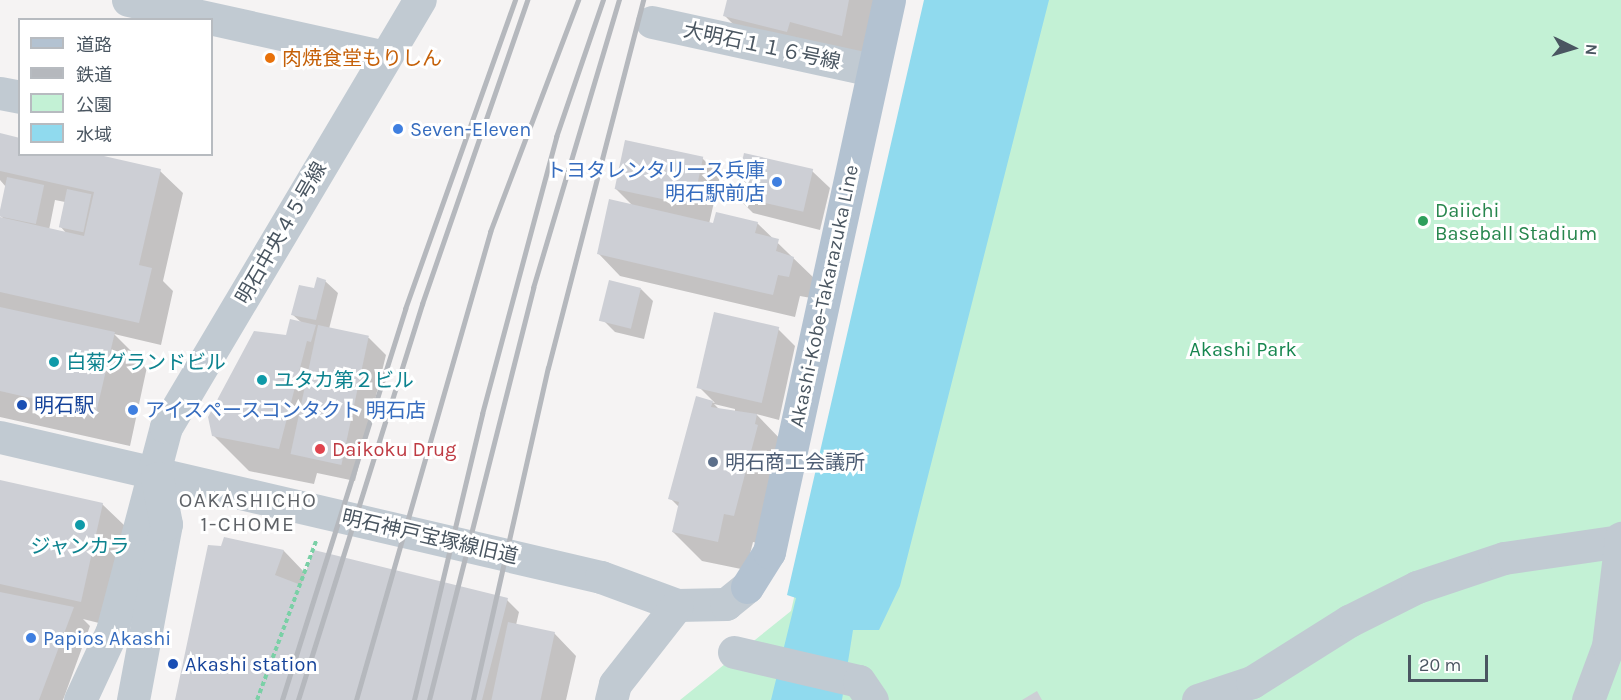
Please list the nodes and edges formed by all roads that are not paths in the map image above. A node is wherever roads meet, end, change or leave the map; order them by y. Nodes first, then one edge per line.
1 (128, 0) edge
2 (420, 0) edge
3 (889, 0) edge
4 (196, 17) edge
5 (213, 21) edge
6 (652, 22) dead end
7 (385, 57) junction
8 (873, 70) junction
9 (0, 93) edge
10 (18, 97) edge
11 (0, 437) edge
12 (156, 473) junction
13 (1621, 540) edge
14 (747, 587) joint
15 (677, 605) junction
16 (734, 652) dead end
17 (865, 691) edge
18 (82, 696) edge
19 (122, 700) edge
20 (133, 700) edge
21 (611, 700) edge
22 (1198, 700) edge
23 (1588, 700) edge

1 - 4 street
2 - 7 street, 明石中央４５号線
3 - 8 main road, Akashi-Kobe-Takarazuka Line
5 - 7 street
6 - 8 street, 大明石１１６号線
7 - 12 street, 明石中央４５号線
8 - 14 main road, Akashi-Kobe-Takarazuka Line
9 - 10 street
11 - 12 street, 明石神戸宝塚線旧道
12 - 15 street, 明石神戸宝塚線旧道
12 - 18 street, 明石中央４５号線
12 - 20 street
13 - 22 street
13 - 23 street
14 - 15 street, 明石神戸宝塚線旧道
15 - 21 street
16 - 17 street
18 - 19 street

